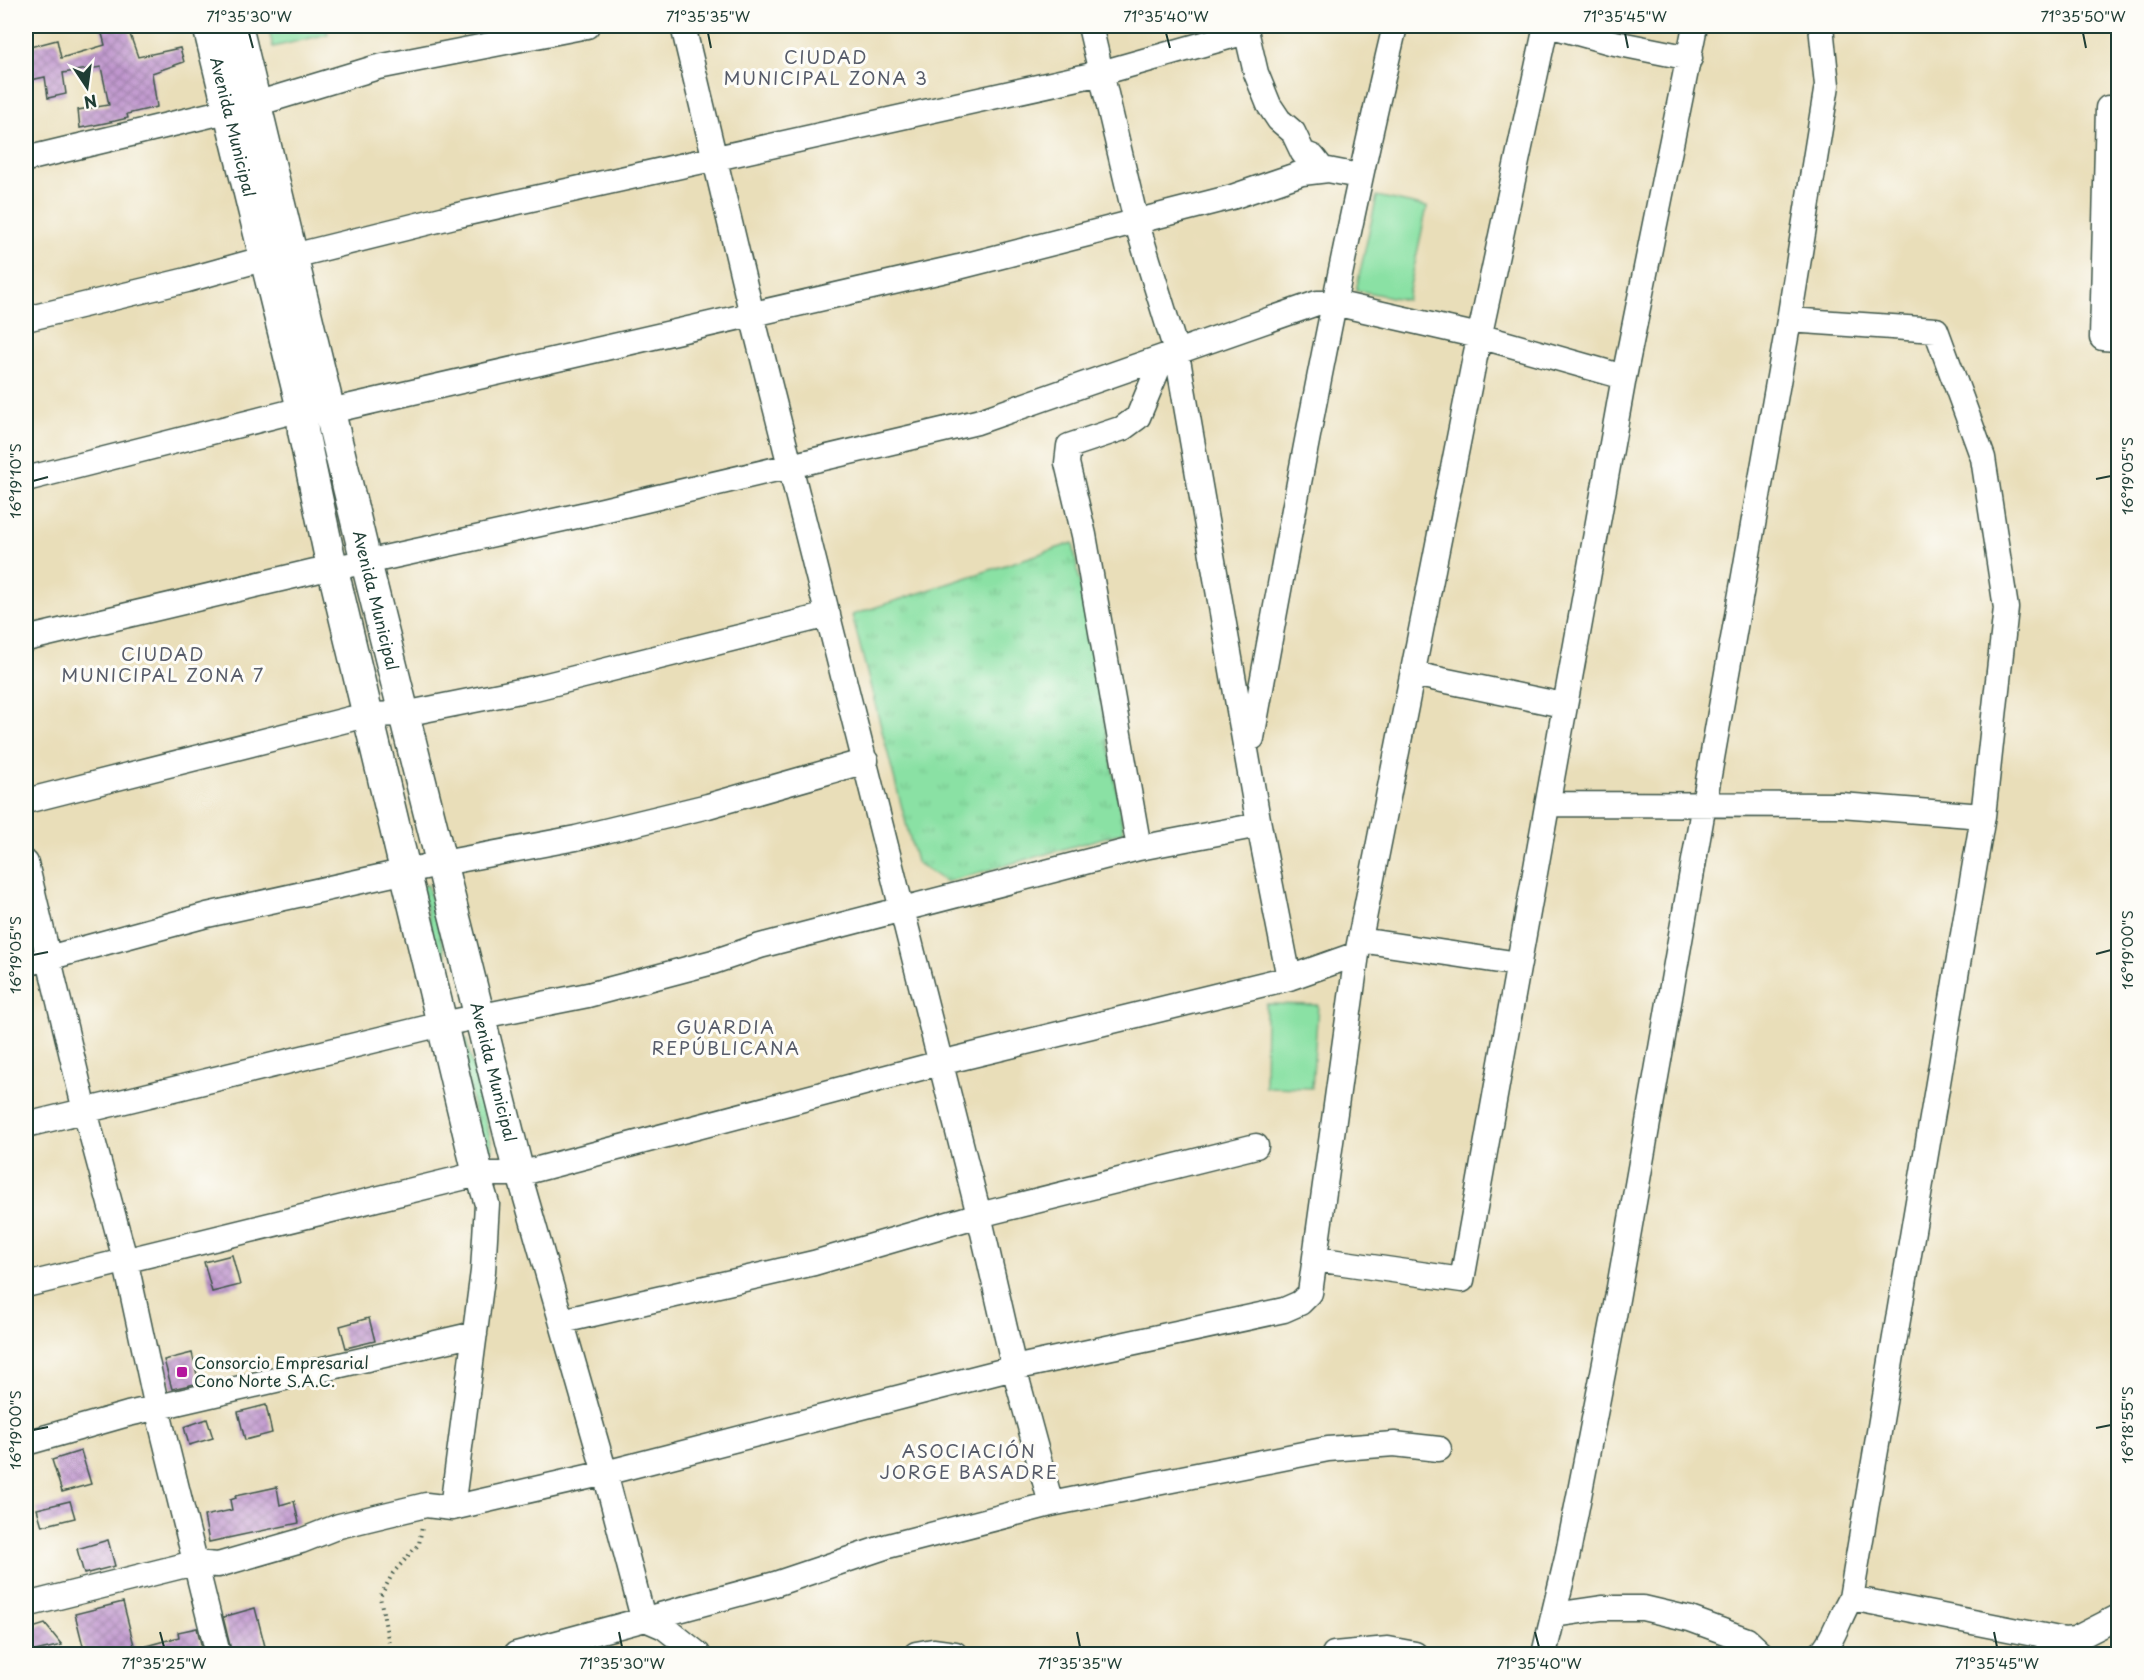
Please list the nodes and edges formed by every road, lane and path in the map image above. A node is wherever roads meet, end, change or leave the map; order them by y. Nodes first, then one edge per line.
1 (208, 26) edge
2 (237, 26) edge
3 (586, 26) edge
4 (683, 26) edge
5 (1090, 26) edge
6 (1395, 26) edge
7 (1546, 26) edge
8 (1552, 26) edge
9 (1695, 26) edge
10 (1821, 26) edge
11 (1245, 29) edge
12 (1690, 58) junction
13 (1101, 74) junction
14 (242, 107) junction
15 (2108, 108) dead end
16 (26, 159) edge
17 (714, 160) junction
18 (1323, 170) junction
19 (1359, 176) junction
20 (1136, 221) junction
21 (280, 257) junction
22 (1334, 303) junction
23 (752, 315) junction
24 (26, 319) edge
25 (1789, 320) junction
26 (1479, 336) junction
27 (2118, 339) edge
28 (1170, 356) junction
29 (1624, 377) junction
30 (316, 410) junction
31 (791, 467) junction
32 (26, 479) edge
33 (366, 562) junction
34 (333, 568) junction
35 (828, 615) junction
36 (26, 639) edge
37 (1413, 674) junction
38 (1563, 705) junction
39 (404, 714) junction
40 (368, 715) junction
41 (1249, 755) junction
42 (866, 761) junction
43 (26, 801) edge
44 (1548, 804) junction
45 (1705, 805) junction
46 (1983, 816) junction
47 (1259, 825) junction
48 (1139, 848) junction
49 (26, 863) edge
50 (443, 863) junction
51 (407, 871) junction
52 (903, 910) junction
53 (1359, 947) junction
54 (37, 962) edge
55 (1519, 964) junction
56 (1289, 978) junction
57 (480, 1016) junction
58 (442, 1024) junction
59 (940, 1063) junction
60 (86, 1111) junction
61 (26, 1125) edge
62 (1256, 1146) dead end
63 (478, 1174) junction
64 (519, 1174) junction
65 (979, 1215) junction
66 (125, 1259) junction
67 (1316, 1259) junction
68 (26, 1285) edge
69 (562, 1321) junction
70 (475, 1334) junction
71 (1014, 1368) junction
72 (157, 1408) junction
73 (26, 1443) edge
74 (1439, 1449) dead end
75 (606, 1473) junction
76 (1051, 1504) junction
77 (426, 1505) junction
78 (452, 1508) junction
79 (195, 1563) junction
80 (1851, 1598) junction
81 (26, 1605) edge
82 (1554, 1615) junction
83 (2118, 1617) edge
84 (643, 1618) junction
85 (218, 1654) edge
86 (391, 1654) edge
87 (516, 1654) edge
88 (698, 1654) edge
89 (916, 1654) edge
90 (956, 1654) edge
91 (1334, 1654) edge
92 (1415, 1654) edge
93 (1544, 1654) edge
94 (1762, 1654) edge
95 (1819, 1654) edge

1 - 14 street, Avenida Municipal
2 - 14 street, Avenida Municipal
3 - 14 street
4 - 17 street
5 - 13 street
6 - 19 street
7 - 26 street
8 - 12 street
9 - 12 street
10 - 25 street
11 - 13 street
11 - 18 street
12 - 29 street
13 - 17 street
13 - 20 street
14 - 16 street
14 - 21 street, Avenida Municipal
15 - 27 street
17 - 21 street
17 - 23 street
18 - 19 street
18 - 20 street
19 - 22 street
20 - 23 street
20 - 28 street
21 - 24 street
21 - 30 street, Avenida Municipal
22 - 26 street
22 - 28 street
22 - 41 street
23 - 30 street
23 - 31 street
25 - 45 street
25 - 46 street
26 - 29 street
26 - 37 street
28 - 31 street
28 - 41 street
28 - 48 street
29 - 38 street
30 - 32 street
30 - 33 street, Avenida Municipal
30 - 34 street, Avenida Municipal
31 - 33 street
31 - 35 street
33 - 34 street
33 - 39 street, Avenida Municipal
34 - 36 street
34 - 40 street, Avenida Municipal
35 - 39 street
35 - 42 street
37 - 38 street
37 - 53 street
38 - 44 street
39 - 40 street
39 - 50 street, Avenida Municipal
40 - 43 street
40 - 51 street, Avenida Municipal
41 - 47 street
42 - 50 street
42 - 52 street
44 - 45 street
44 - 55 street
45 - 46 street
45 - 82 street
46 - 80 street
47 - 48 street
47 - 56 street
48 - 52 street
49 - 54 street
50 - 51 street
50 - 57 street, Avenida Municipal
51 - 54 street
51 - 58 street, Avenida Municipal
52 - 57 street
52 - 59 street
53 - 55 street
53 - 56 street
53 - 67 street
54 - 60 street
55 - 67 street
56 - 59 street
57 - 58 street
57 - 64 street, Avenida Municipal
58 - 60 street
58 - 63 street, Avenida Municipal
59 - 64 street
59 - 65 street
60 - 61 street
60 - 66 street
62 - 65 street
63 - 64 street
63 - 66 street
63 - 70 street
64 - 69 street
65 - 69 street
65 - 71 street
66 - 68 street
66 - 72 street
67 - 71 street
69 - 75 street
70 - 72 street
70 - 78 street
71 - 75 street
71 - 76 street
72 - 73 street
72 - 79 street
74 - 76 street
75 - 78 street
75 - 84 street
76 - 84 street
77 - 78 street
77 - 79 street
77 - 86 path
79 - 81 street
79 - 85 street
80 - 83 street
80 - 95 street
82 - 93 street
82 - 94 street
84 - 87 street
84 - 88 street
89 - 90 street
91 - 92 street

